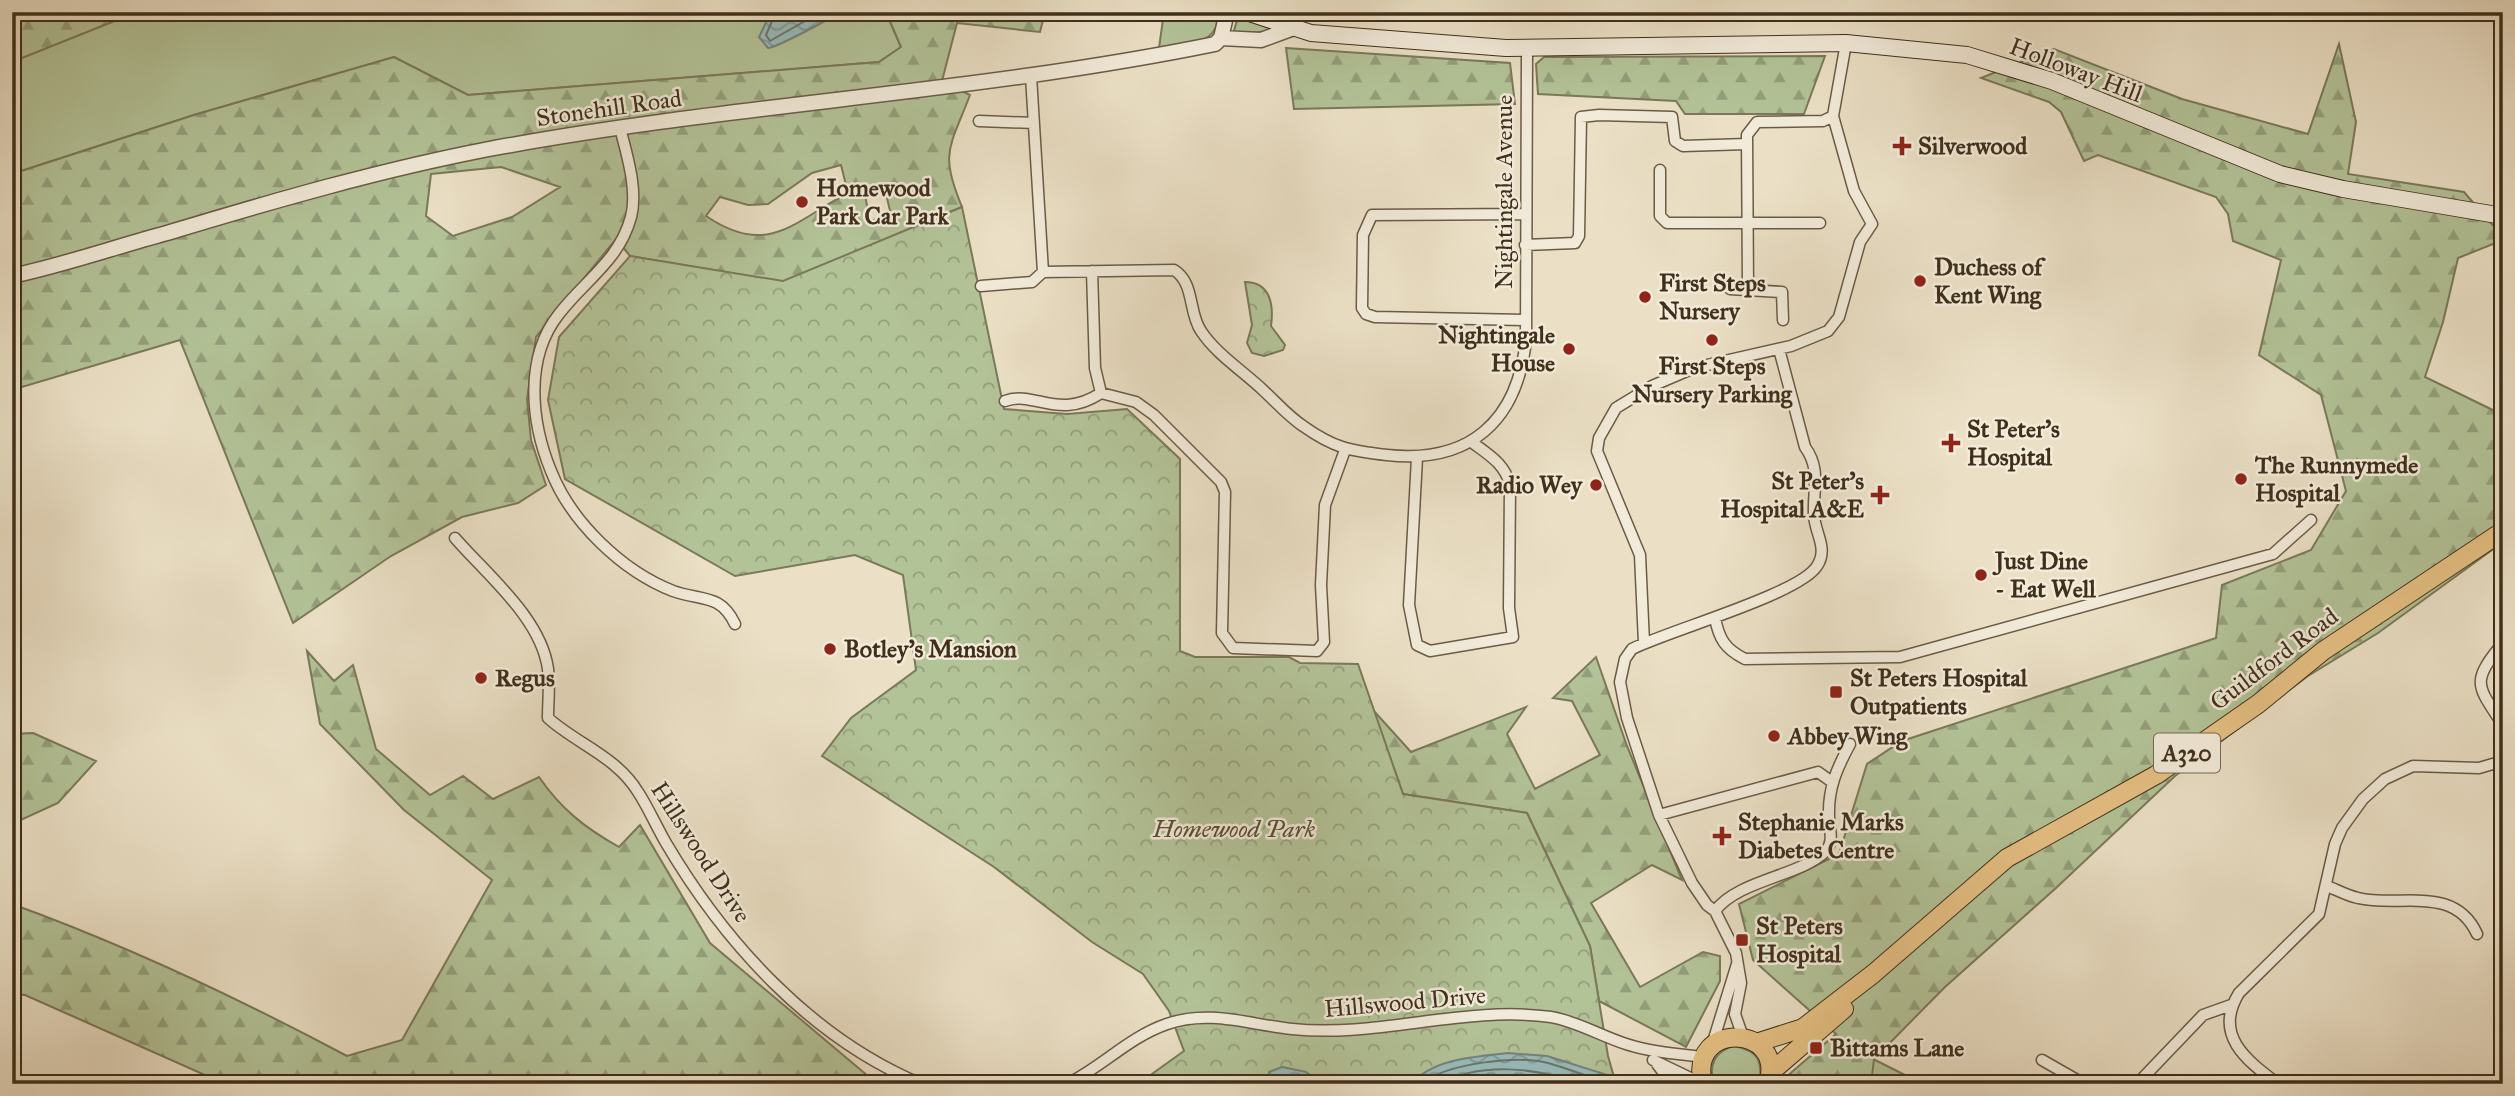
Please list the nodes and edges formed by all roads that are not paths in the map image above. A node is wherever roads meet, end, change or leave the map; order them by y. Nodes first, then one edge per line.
1 (1227, 12) edge
2 (1246, 12) edge
3 (1291, 29) junction
4 (1221, 38) junction
5 (1846, 43) junction
6 (1527, 49) junction
7 (1031, 76) junction
8 (1833, 116) junction
9 (979, 121) dead end
10 (1033, 123) junction
11 (620, 128) junction
12 (1747, 144) junction
13 (1660, 170) dead end
14 (1526, 214) junction
15 (2503, 216) edge
16 (1820, 223) dead end
17 (1748, 224) junction
18 (1525, 245) junction
19 (1092, 271) junction
20 (1043, 272) junction
21 (12, 276) edge
22 (981, 286) dead end
23 (1730, 289) dead end
24 (1748, 289) junction
25 (1525, 320) junction
26 (1783, 320) dead end
27 (1779, 349) junction
28 (1101, 393) junction
29 (1005, 401) dead end
30 (1473, 443) junction
31 (1345, 450) junction
32 (1417, 458) junction
33 (2311, 520) dead end
34 (2503, 531) edge
35 (455, 538) dead end
36 (1715, 618) junction
37 (735, 624) dead end
38 (1644, 643) junction
39 (2503, 643) edge
40 (2503, 725) edge
41 (1850, 744) dead end
42 (2503, 761) edge
43 (1832, 782) junction
44 (1659, 814) junction
45 (2327, 886) junction
46 (1715, 911) junction
47 (2476, 934) dead end
48 (1737, 964) junction
49 (1873, 974) junction
50 (2231, 1006) junction
51 (1750, 1040) junction
52 (1633, 1046) junction
53 (1708, 1052) junction
54 (1653, 1060) junction
55 (2042, 1060) dead end
56 (1769, 1078) edge
57 (921, 1084) edge
58 (1067, 1084) edge
59 (1672, 1084) edge
60 (1703, 1084) edge
61 (2084, 1084) edge
62 (2137, 1084) edge
63 (2278, 1084) edge

1 - 4 street
2 - 3 main road, Holloway Hill
3 - 4 street, Stonehill Road
3 - 6 main road, Holloway Hill
4 - 7 street, Stonehill Road
5 - 6 main road, Holloway Hill
5 - 8 street
5 - 15 main road, Holloway Hill
6 - 14 street, Nightingale Avenue
7 - 10 street
7 - 11 street, Stonehill Road
8 - 12 street
8 - 27 street
9 - 10 street
10 - 20 street
11 - 21 street, Stonehill Road
11 - 37 street
12 - 17 street
12 - 18 street
13 - 17 street
14 - 18 street, Nightingale Avenue
14 - 25 street
16 - 17 street
17 - 24 street
18 - 25 street, Nightingale Avenue
19 - 20 street, Nightingale Avenue
19 - 28 street
19 - 31 street, Nightingale Avenue
20 - 22 street, Nightingale Avenue
23 - 24 street
24 - 26 street
25 - 30 street, Nightingale Avenue
27 - 36 street
27 - 38 street
28 - 29 street
28 - 31 street
30 - 32 street, Nightingale Avenue
30 - 32 street
31 - 32 street, Nightingale Avenue
33 - 36 street
34 - 49 main road, Guildford Road / A320
35 - 57 street, Hillswood Drive
36 - 38 street
38 - 44 street
39 - 40 street
41 - 43 street
42 - 45 street
43 - 44 street
43 - 46 street
44 - 46 street
45 - 47 street
45 - 50 street
46 - 48 street
48 - 51 street
48 - 53 street
49 - 51 main road, Guildford Road / A320
49 - 56 main road, Guildford Road / A320
50 - 62 street
50 - 63 street
51 - 53 main road, A320
51 - 56 main road, A320
52 - 53 street, Hillswood Drive
52 - 54 street, Hillswood Drive
52 - 58 street, Hillswood Drive
53 - 60 main road
54 - 59 street, Hillswood Drive
54 - 60 street, Hillswood Drive
55 - 61 street

